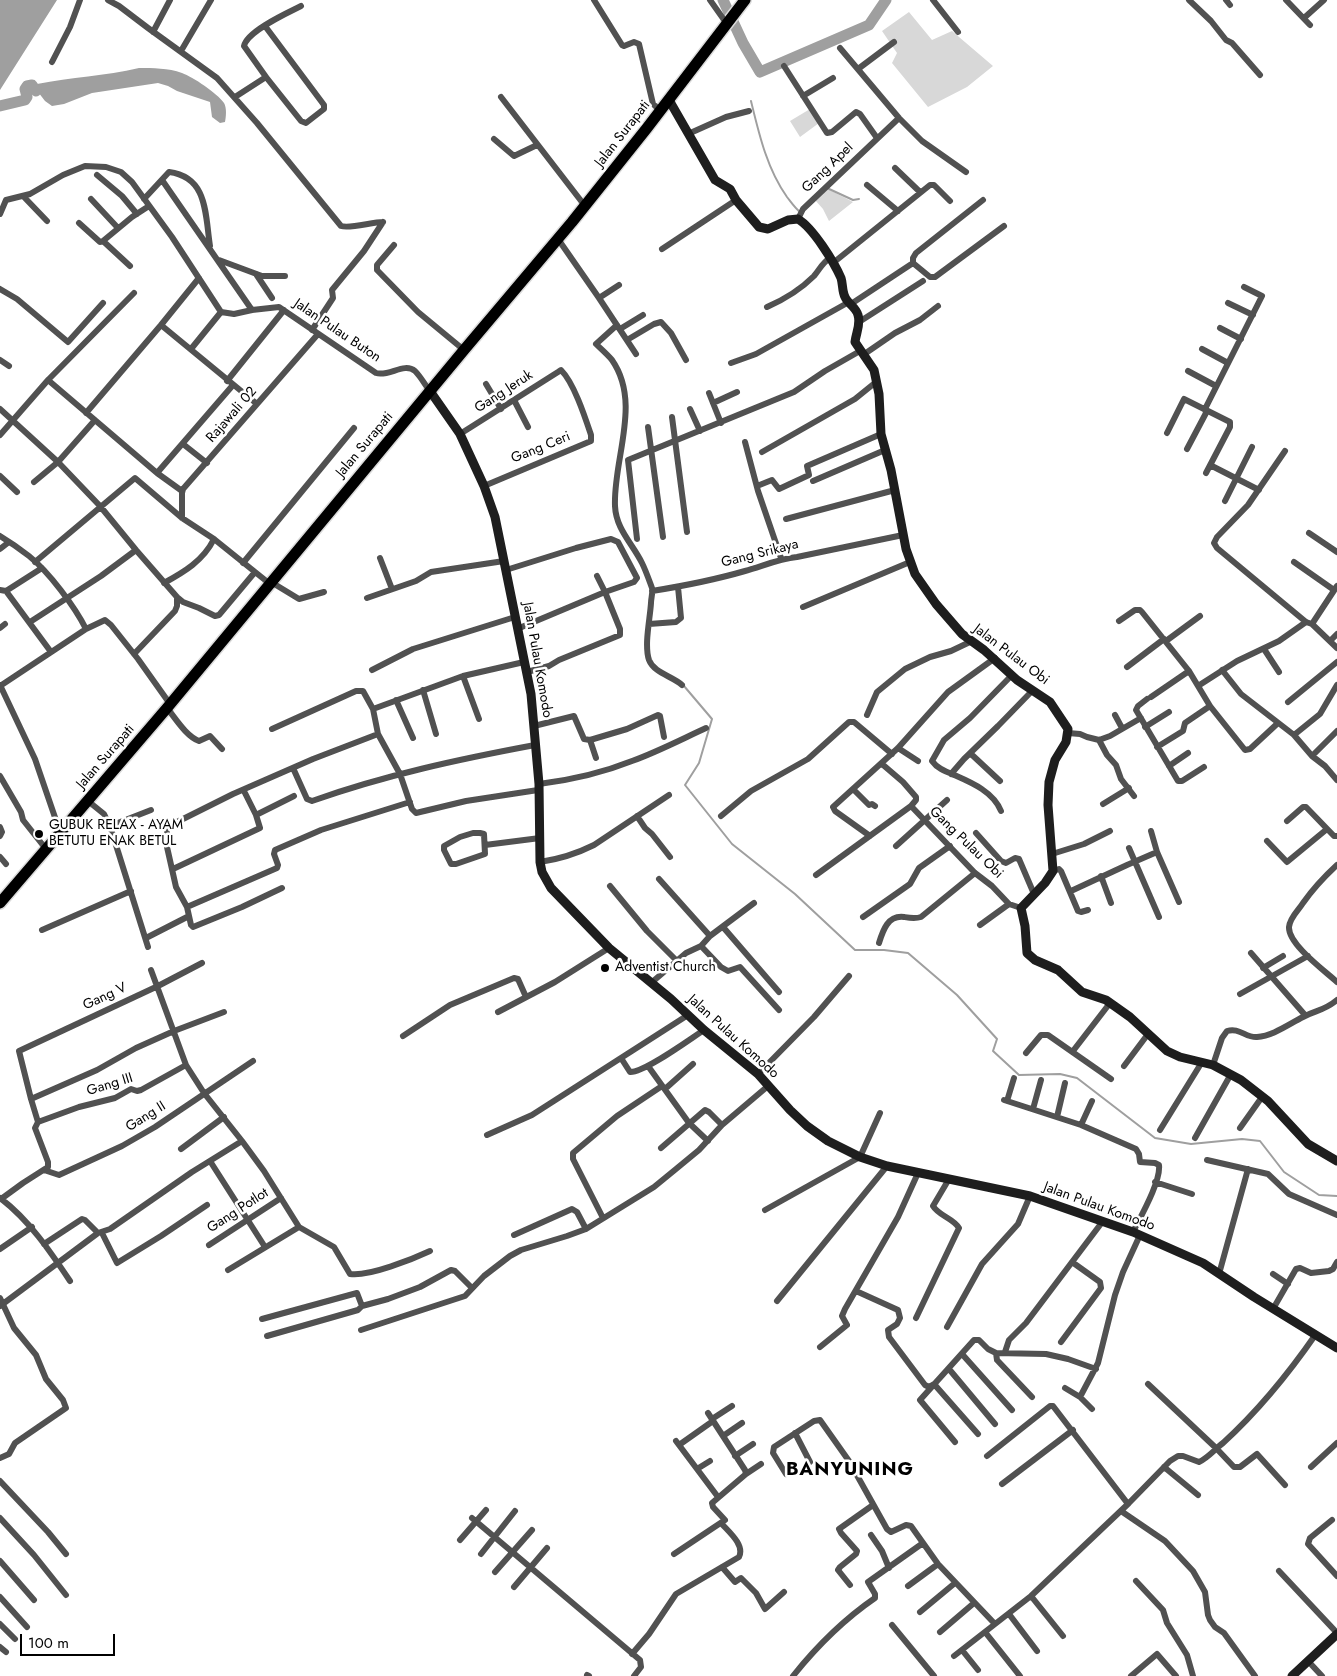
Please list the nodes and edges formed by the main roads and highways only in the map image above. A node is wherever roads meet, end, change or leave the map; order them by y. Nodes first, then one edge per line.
1 (745, 0) edge
2 (0, 902) edge

1 - 2 highway, Jalan Surapati

